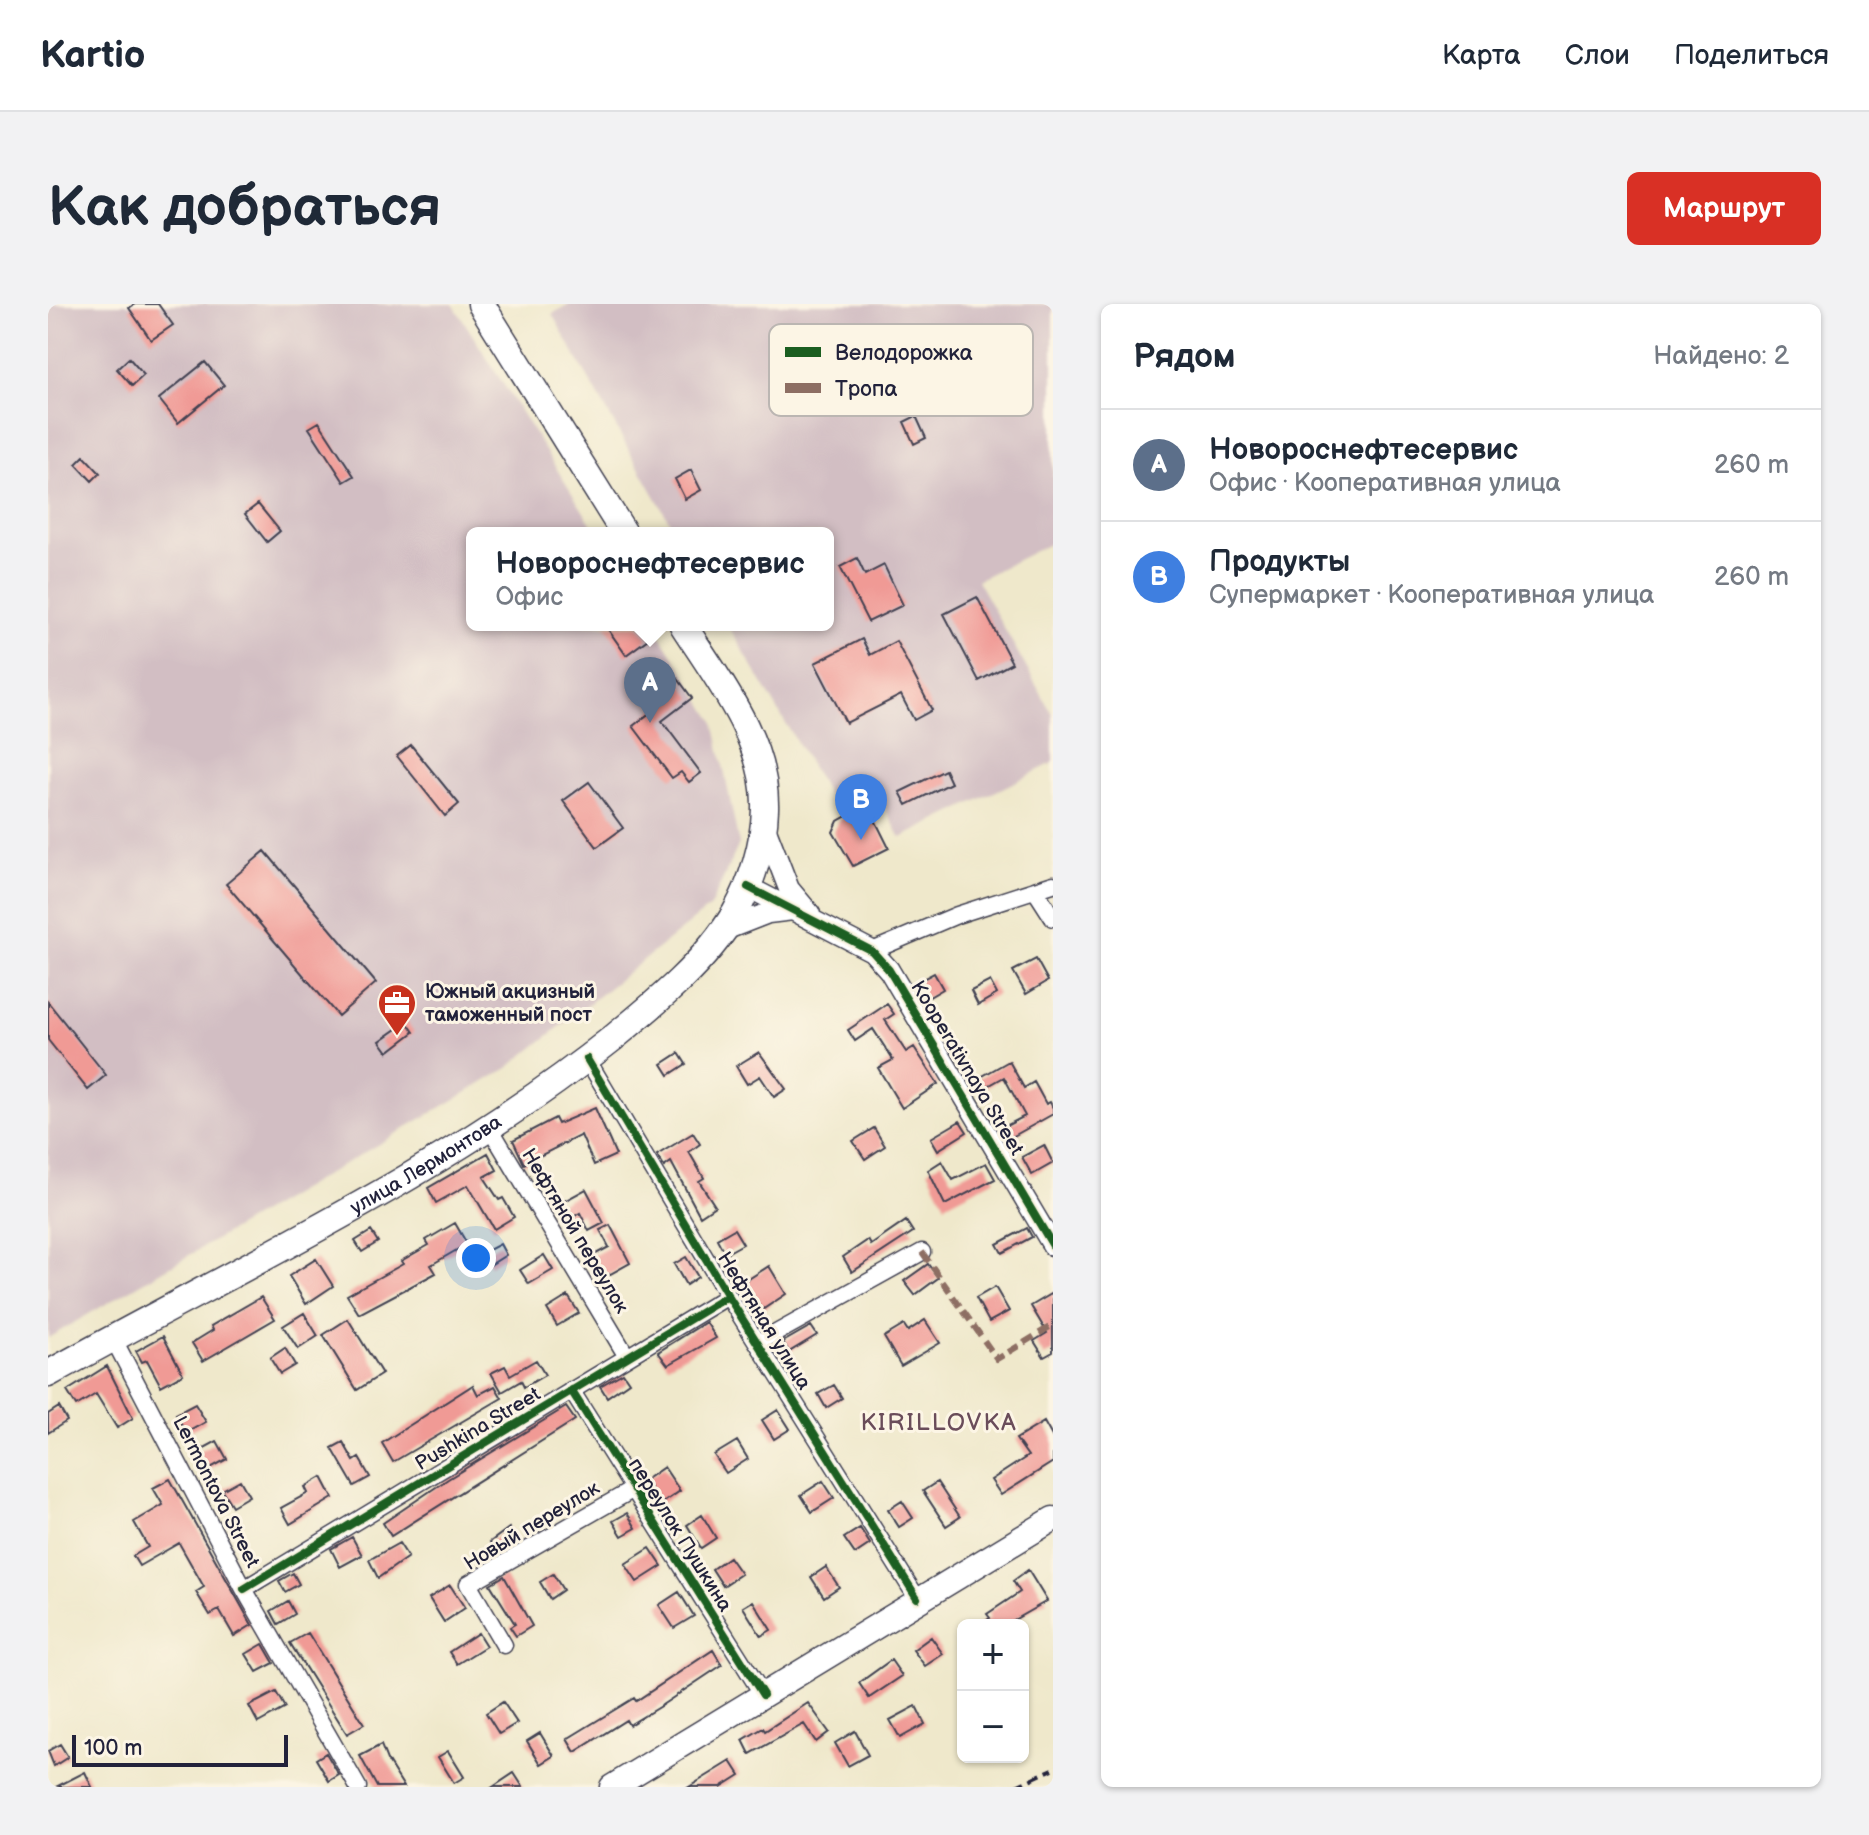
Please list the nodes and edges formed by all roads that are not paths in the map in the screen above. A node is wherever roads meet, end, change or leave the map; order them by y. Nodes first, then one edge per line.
1 (481, 304) edge
2 (620, 527) edge
3 (687, 631) edge
4 (764, 823) junction
5 (1053, 884) edge
6 (748, 887) junction
7 (1035, 890) junction
8 (793, 910) junction
9 (1053, 918) edge
10 (815, 920) junction
11 (722, 931) junction
12 (872, 951) junction
13 (587, 1059) junction
14 (490, 1128) junction
15 (1053, 1246) edge
16 (922, 1252) dead end
17 (728, 1296) junction
18 (113, 1338) junction
19 (760, 1342) junction
20 (626, 1355) junction
21 (48, 1374) edge
22 (571, 1390) junction
23 (632, 1490) junction
24 (1053, 1519) edge
25 (244, 1589) junction
26 (917, 1598) junction
27 (504, 1645) dead end
28 (763, 1695) junction
29 (358, 1787) edge
30 (612, 1787) edge

1 - 2 main road
3 - 4 main road, улица Лермонтова
4 - 6 main road, улица Лермонтова
4 - 10 street
5 - 7 street
6 - 8 street
6 - 11 main road, улица Лермонтова
7 - 9 street
7 - 12 street
8 - 10 street
8 - 11 street
10 - 12 street
11 - 13 main road, улица Лермонтова
12 - 15 street, Kooperativnaya Street
13 - 14 main road, улица Лермонтова
13 - 17 street, Нефтяная улица
14 - 18 main road, улица Лермонтова
14 - 20 street, Нефтяной переулок
16 - 19 street
17 - 19 street, Нефтяная улица
17 - 20 street, Pushkina Street
18 - 21 main road, улица Лермонтова
18 - 25 street, Lermontova Street
19 - 26 street, Нефтяная улица
20 - 22 street, Pushkina Street
22 - 23 street, переулок Пушкина
22 - 25 street, Pushkina Street
23 - 27 street, Новый переулок
23 - 28 street, переулок Пушкина
24 - 26 main road
25 - 29 street, Lermontova Street
26 - 28 main road
28 - 30 main road

